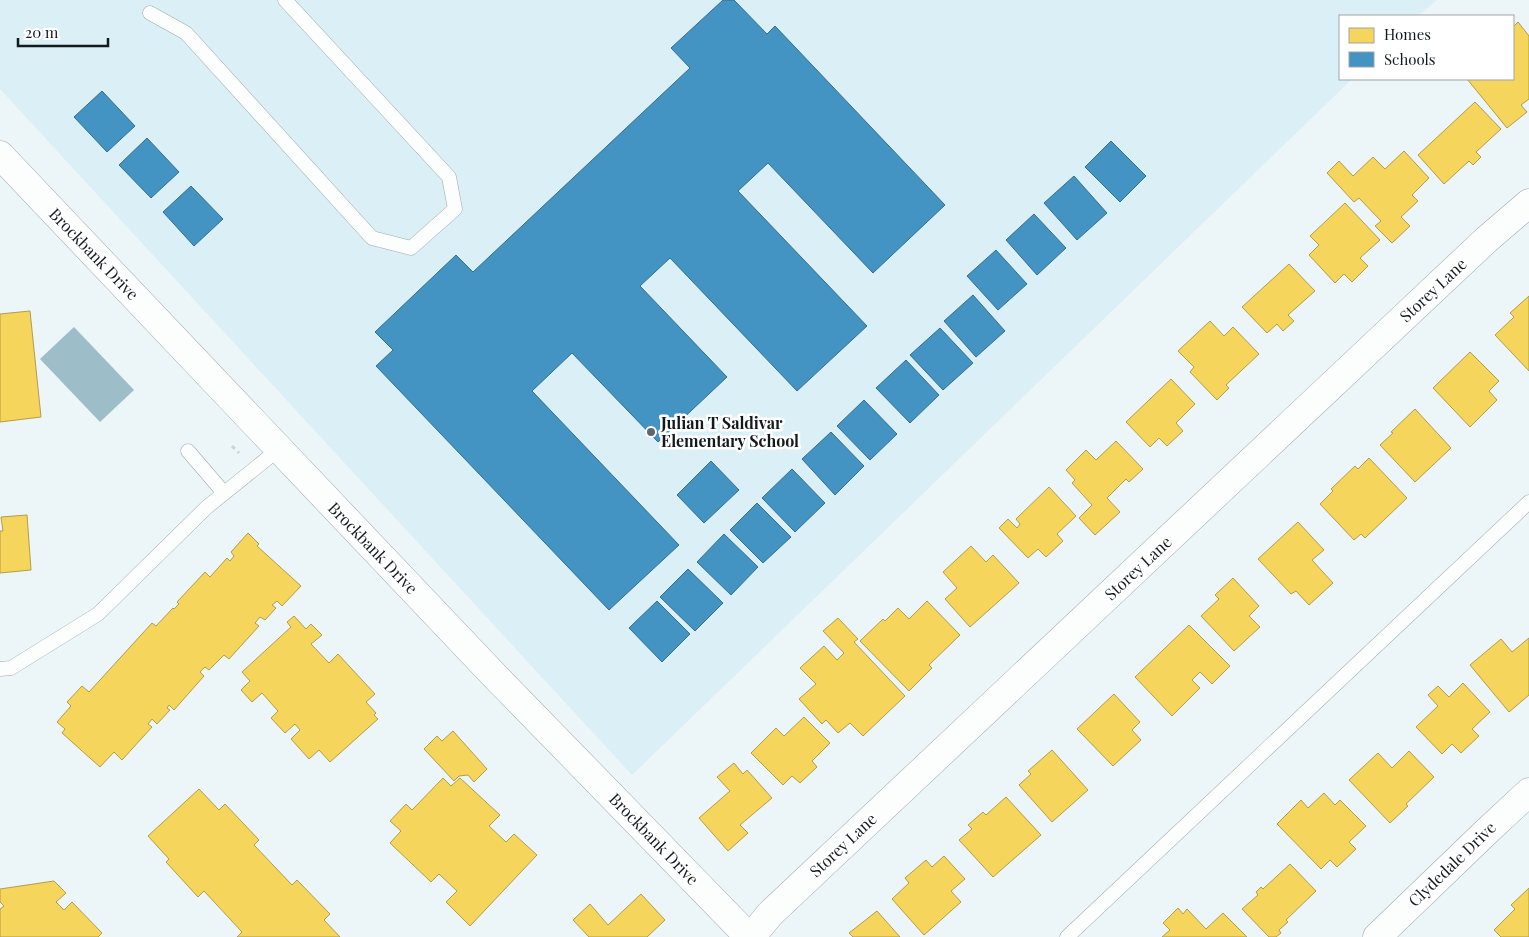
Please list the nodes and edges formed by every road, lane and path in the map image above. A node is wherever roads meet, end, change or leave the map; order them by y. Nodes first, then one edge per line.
1 (285, 0) edge
2 (150, 13) dead end
3 (0, 155) edge
4 (1529, 203) edge
5 (279, 449) junction
6 (188, 451) dead end
7 (224, 493) junction
8 (1529, 502) edge
9 (5, 669) edge
10 (1529, 792) edge
11 (750, 937) edge
12 (1067, 937) edge
13 (1377, 937) edge

1 - 2 lane
3 - 5 street, Brockbank Drive
4 - 11 street, Storey Lane
5 - 7 lane
5 - 11 street, Brockbank Drive
6 - 7 lane
7 - 9 lane
8 - 12 lane
10 - 13 street, Clydedale Drive

